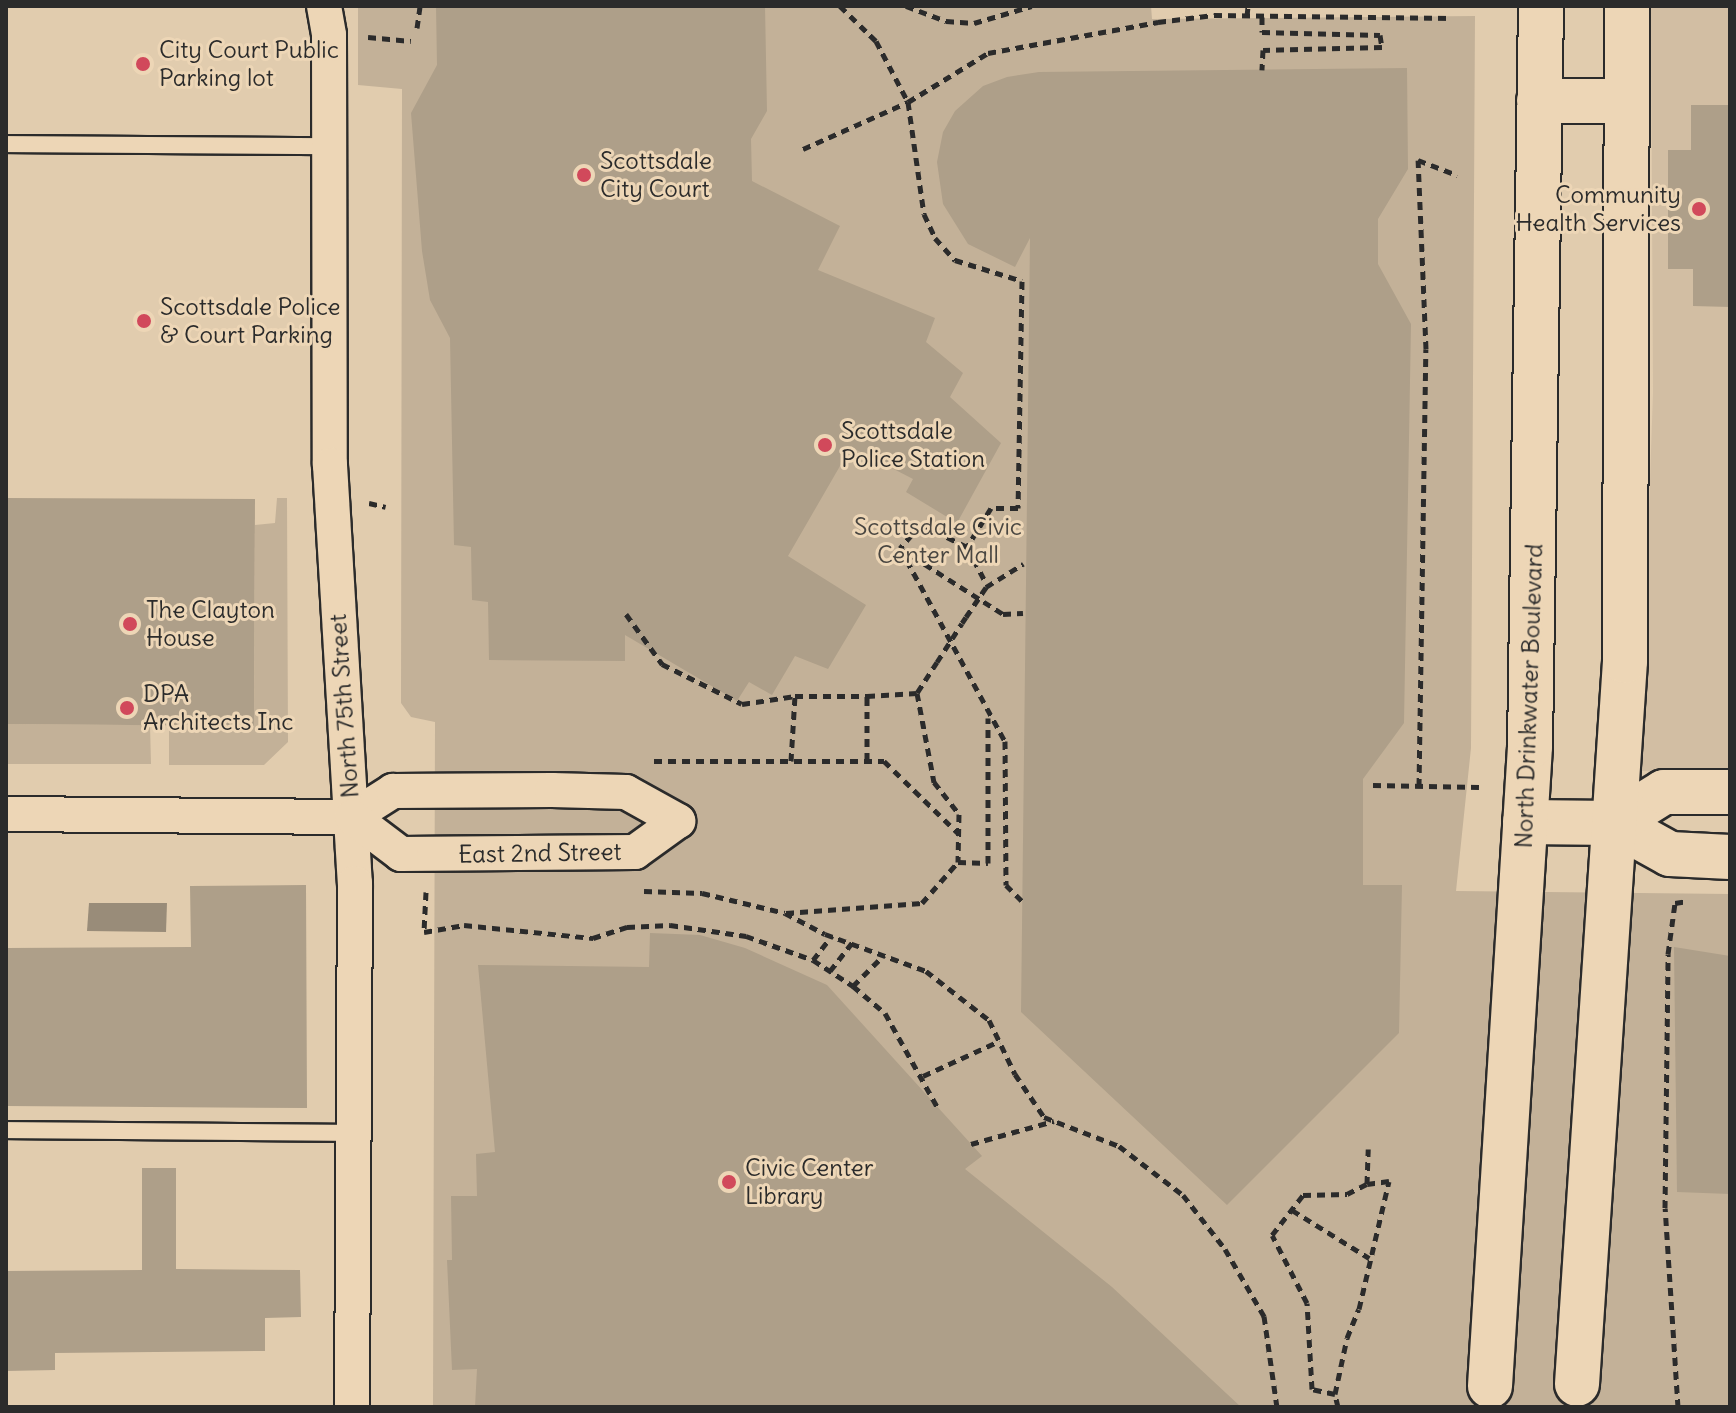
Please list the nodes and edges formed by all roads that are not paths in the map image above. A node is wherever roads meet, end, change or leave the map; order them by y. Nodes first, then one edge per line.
1 (324, 6) edge
2 (1541, 6) edge
3 (1627, 6) edge
4 (1539, 101) junction
5 (1626, 101) junction
6 (6, 144) edge
7 (327, 146) junction
8 (1730, 792) edge
9 (6, 814) edge
10 (352, 817) junction
11 (1525, 822) junction
12 (1614, 823) junction
13 (1730, 857) edge
14 (6, 1130) edge
15 (354, 1133) junction
16 (1577, 1384) dead end
17 (1490, 1386) dead end
18 (352, 1407) edge

1 - 7 street, North 75th Street
2 - 4 main road, North Drinkwater Boulevard
3 - 5 main road
4 - 5 main road
4 - 11 main road, North Drinkwater Boulevard
5 - 12 main road
6 - 7 lane
7 - 10 street, North 75th Street
8 - 12 main road
9 - 10 street
10 - 10 street, East 2nd Street
10 - 15 street, North 75th Street
11 - 12 main road
11 - 17 main road, North Drinkwater Boulevard
12 - 13 main road
12 - 16 main road
14 - 15 lane
15 - 18 street, North 75th Street

